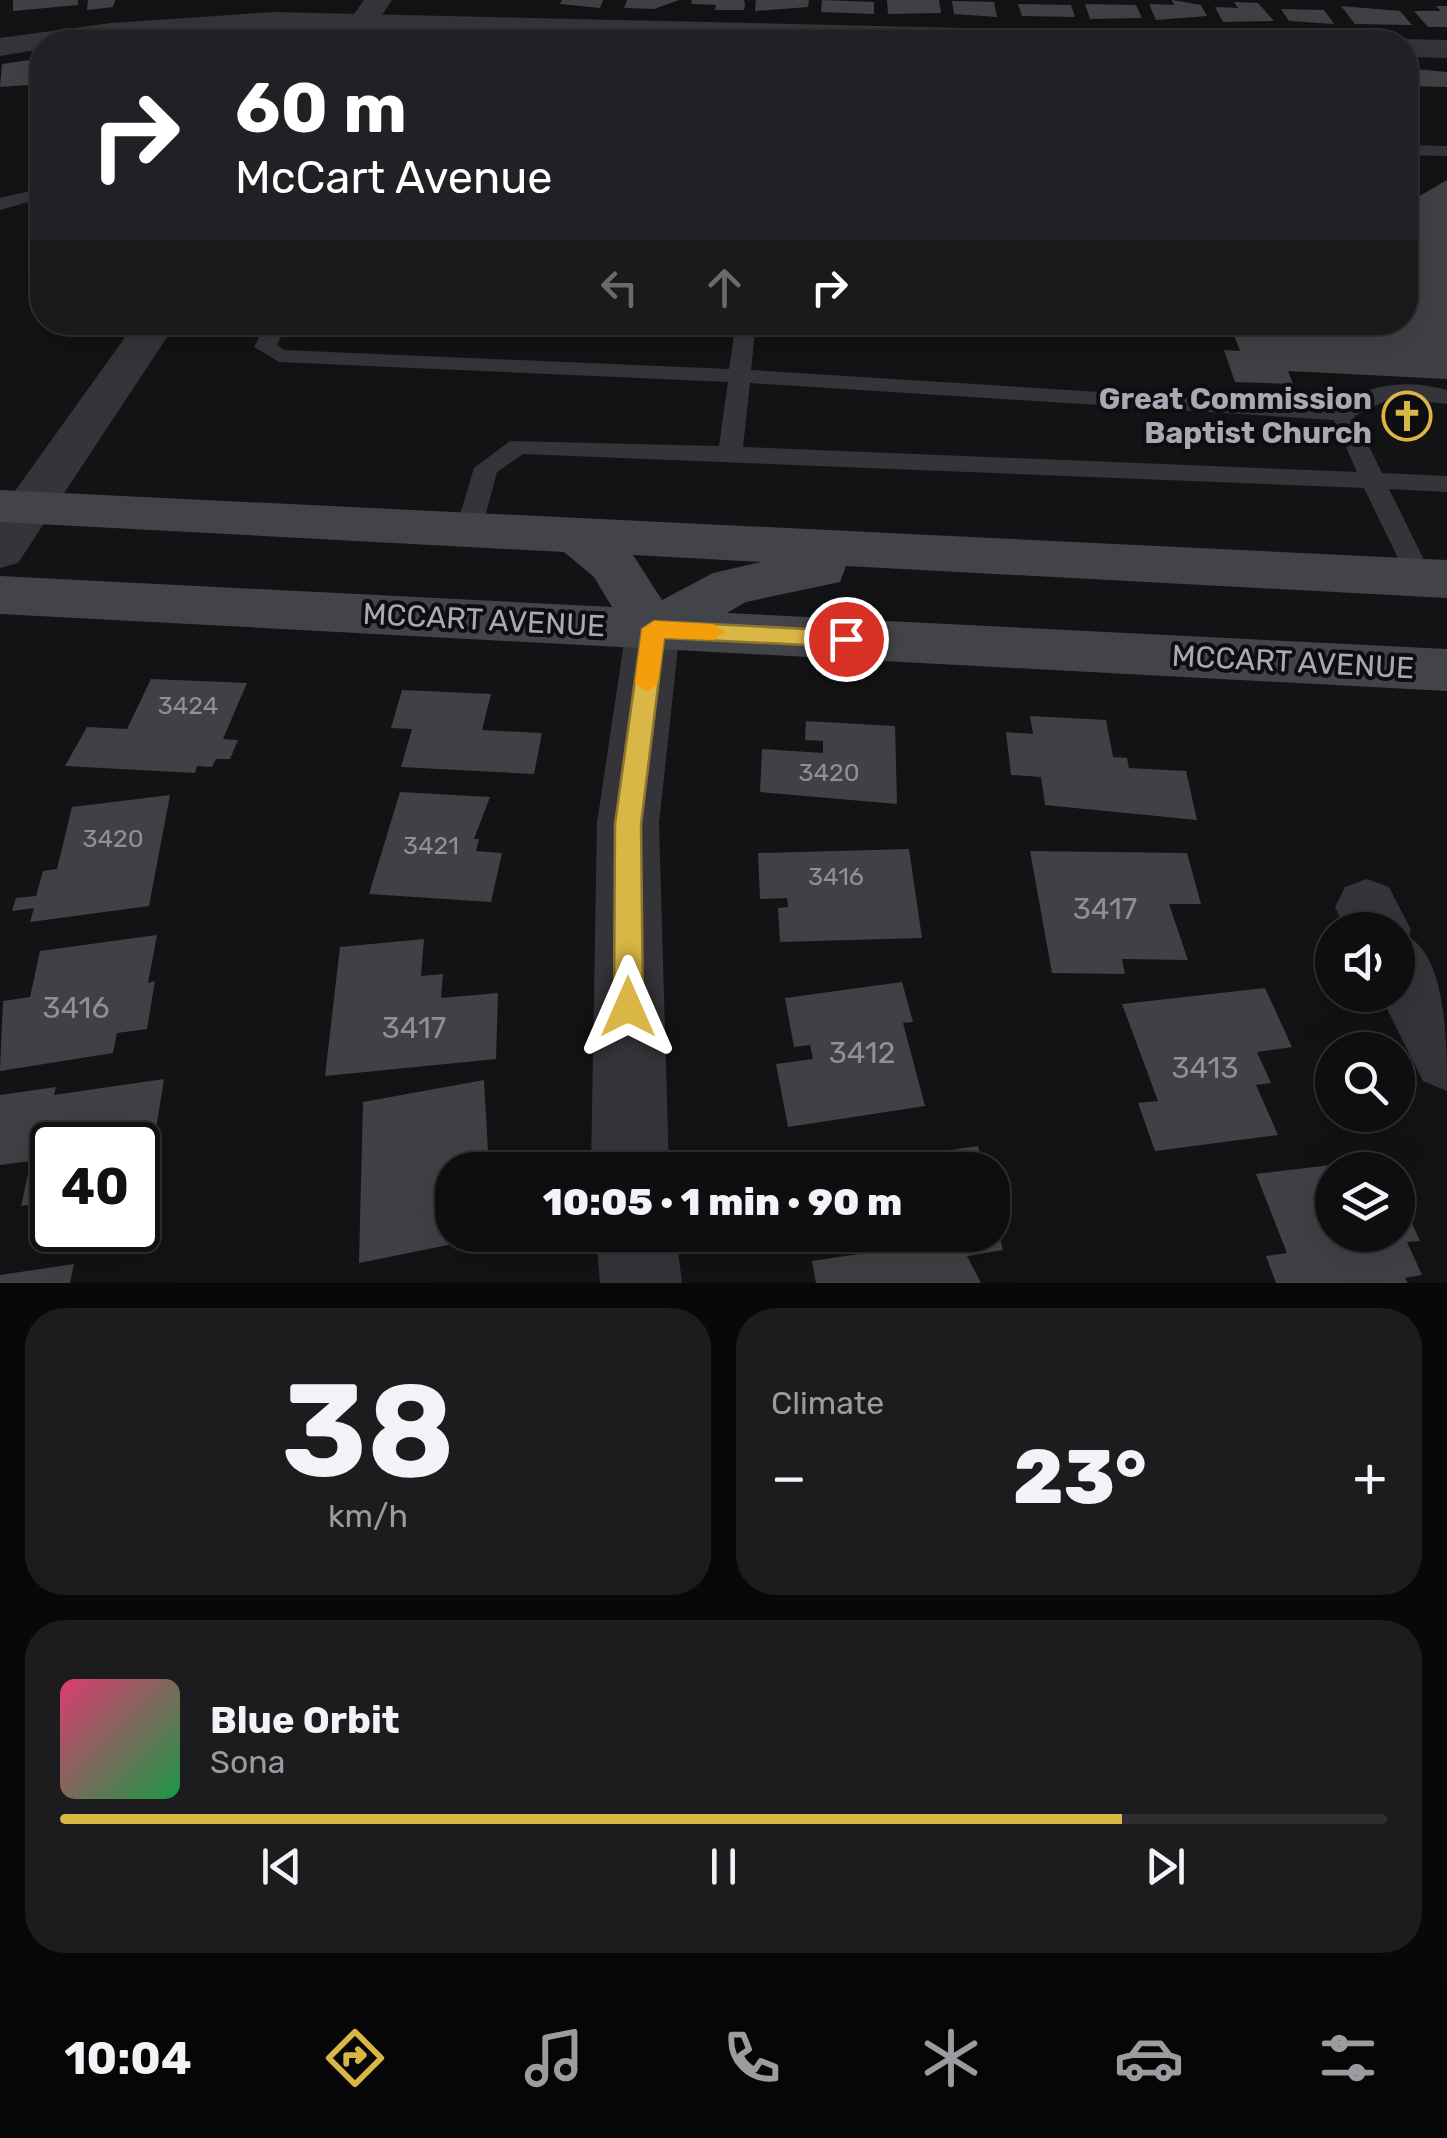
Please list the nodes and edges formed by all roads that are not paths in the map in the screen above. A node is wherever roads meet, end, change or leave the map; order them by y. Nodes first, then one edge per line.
1 (363, 22) edge
2 (148, 30) edge
3 (691, 30) edge
4 (30, 44) edge
5 (0, 47) edge
6 (1418, 48) edge
7 (1447, 48) edge
8 (1418, 150) edge
9 (1447, 151) edge
10 (30, 200) edge
11 (0, 204) edge
12 (146, 335) edge
13 (271, 335) edge
14 (744, 335) edge
15 (739, 379) junction
16 (1447, 396) edge
17 (1342, 414) junction
18 (730, 455) junction
19 (1374, 480) junction
20 (1447, 484) edge
21 (15, 507) edge
22 (469, 528) junction
23 (575, 534) junction
24 (0, 550) edge
25 (950, 553) junction
26 (1433, 578) edge
27 (0, 596) edge
28 (654, 629) junction
29 (1447, 670) edge
30 (1415, 996) edge
31 (1447, 1057) edge
32 (630, 1152) edge
33 (638, 1252) edge
34 (641, 1283) edge

1 - 2 street
1 - 3 street
4 - 5 street
6 - 7 street
8 - 9 lane
10 - 11 lane
12 - 21 street
13 - 15 lane
14 - 15 lane
15 - 17 lane
15 - 18 lane
16 - 17 lane
17 - 19 lane
18 - 19 lane
18 - 22 lane
19 - 20 lane
19 - 26 lane
21 - 22 main road
21 - 24 street
22 - 23 main road
23 - 25 main road
23 - 28 main road
25 - 26 main road
25 - 28 main road
27 - 28 main road, MCCART AVENUE
28 - 29 main road, MCCART AVENUE
28 - 32 street
30 - 31 street
33 - 34 street

